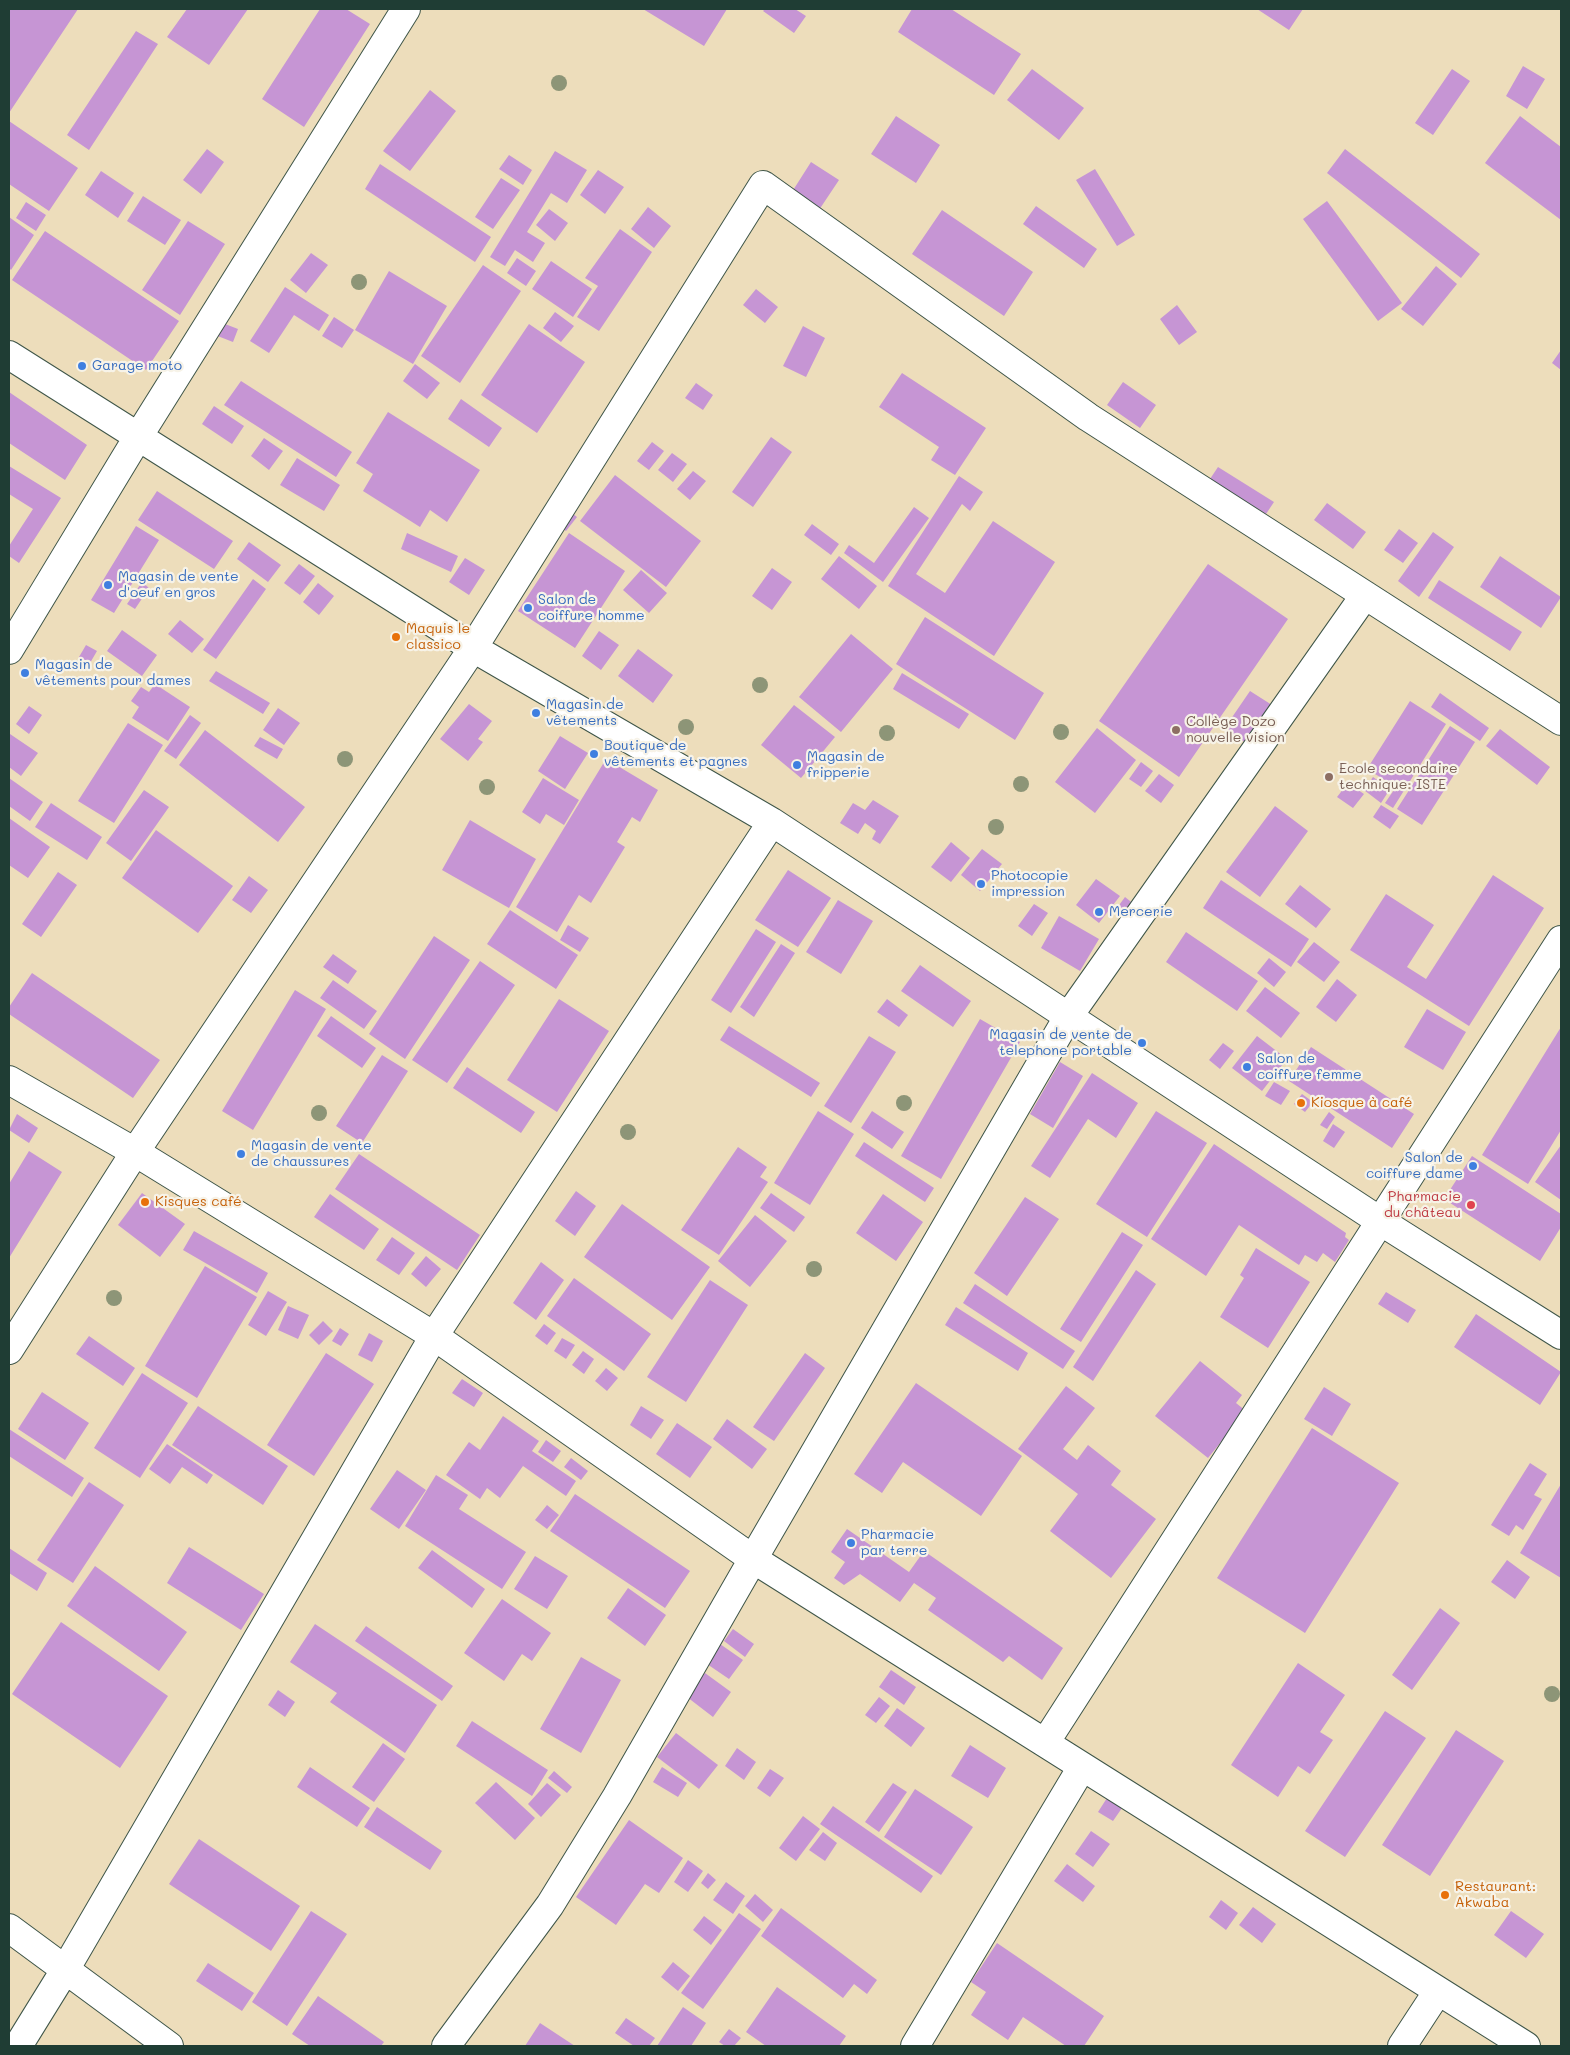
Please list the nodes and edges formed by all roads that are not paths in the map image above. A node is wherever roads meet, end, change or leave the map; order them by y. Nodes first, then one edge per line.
1 (406, 9) edge
2 (9, 355) edge
3 (138, 437) junction
4 (1365, 595) junction
5 (473, 648) junction
6 (9, 650) edge
7 (1561, 721) edge
8 (772, 822) junction
9 (1561, 940) edge
10 (1068, 1017) junction
11 (9, 1080) edge
12 (135, 1152) junction
13 (1380, 1221) junction
14 (1561, 1335) edge
15 (434, 1336) junction
16 (9, 1350) edge
17 (753, 1559) junction
18 (1045, 1742) junction
19 (1082, 1766) junction
20 (9, 1928) edge
21 (65, 1970) junction
22 (1438, 1991) junction
23 (18, 2046) edge
24 (170, 2046) edge
25 (446, 2046) edge
26 (915, 2046) edge
27 (1402, 2046) edge
28 (1526, 2046) edge

1 - 3 street
2 - 3 street
3 - 5 street
3 - 6 street
4 - 5 street
4 - 7 street
4 - 10 street
5 - 8 street
5 - 12 street
8 - 10 street
8 - 15 street
9 - 13 street
10 - 13 street
10 - 17 street
11 - 12 street
12 - 15 street
12 - 16 street
13 - 14 street
13 - 18 street
15 - 17 street
15 - 21 street
17 - 18 street
17 - 25 street
18 - 19 street
19 - 22 street
19 - 26 street
20 - 21 street
21 - 23 street
21 - 24 street
22 - 27 street
22 - 28 street

